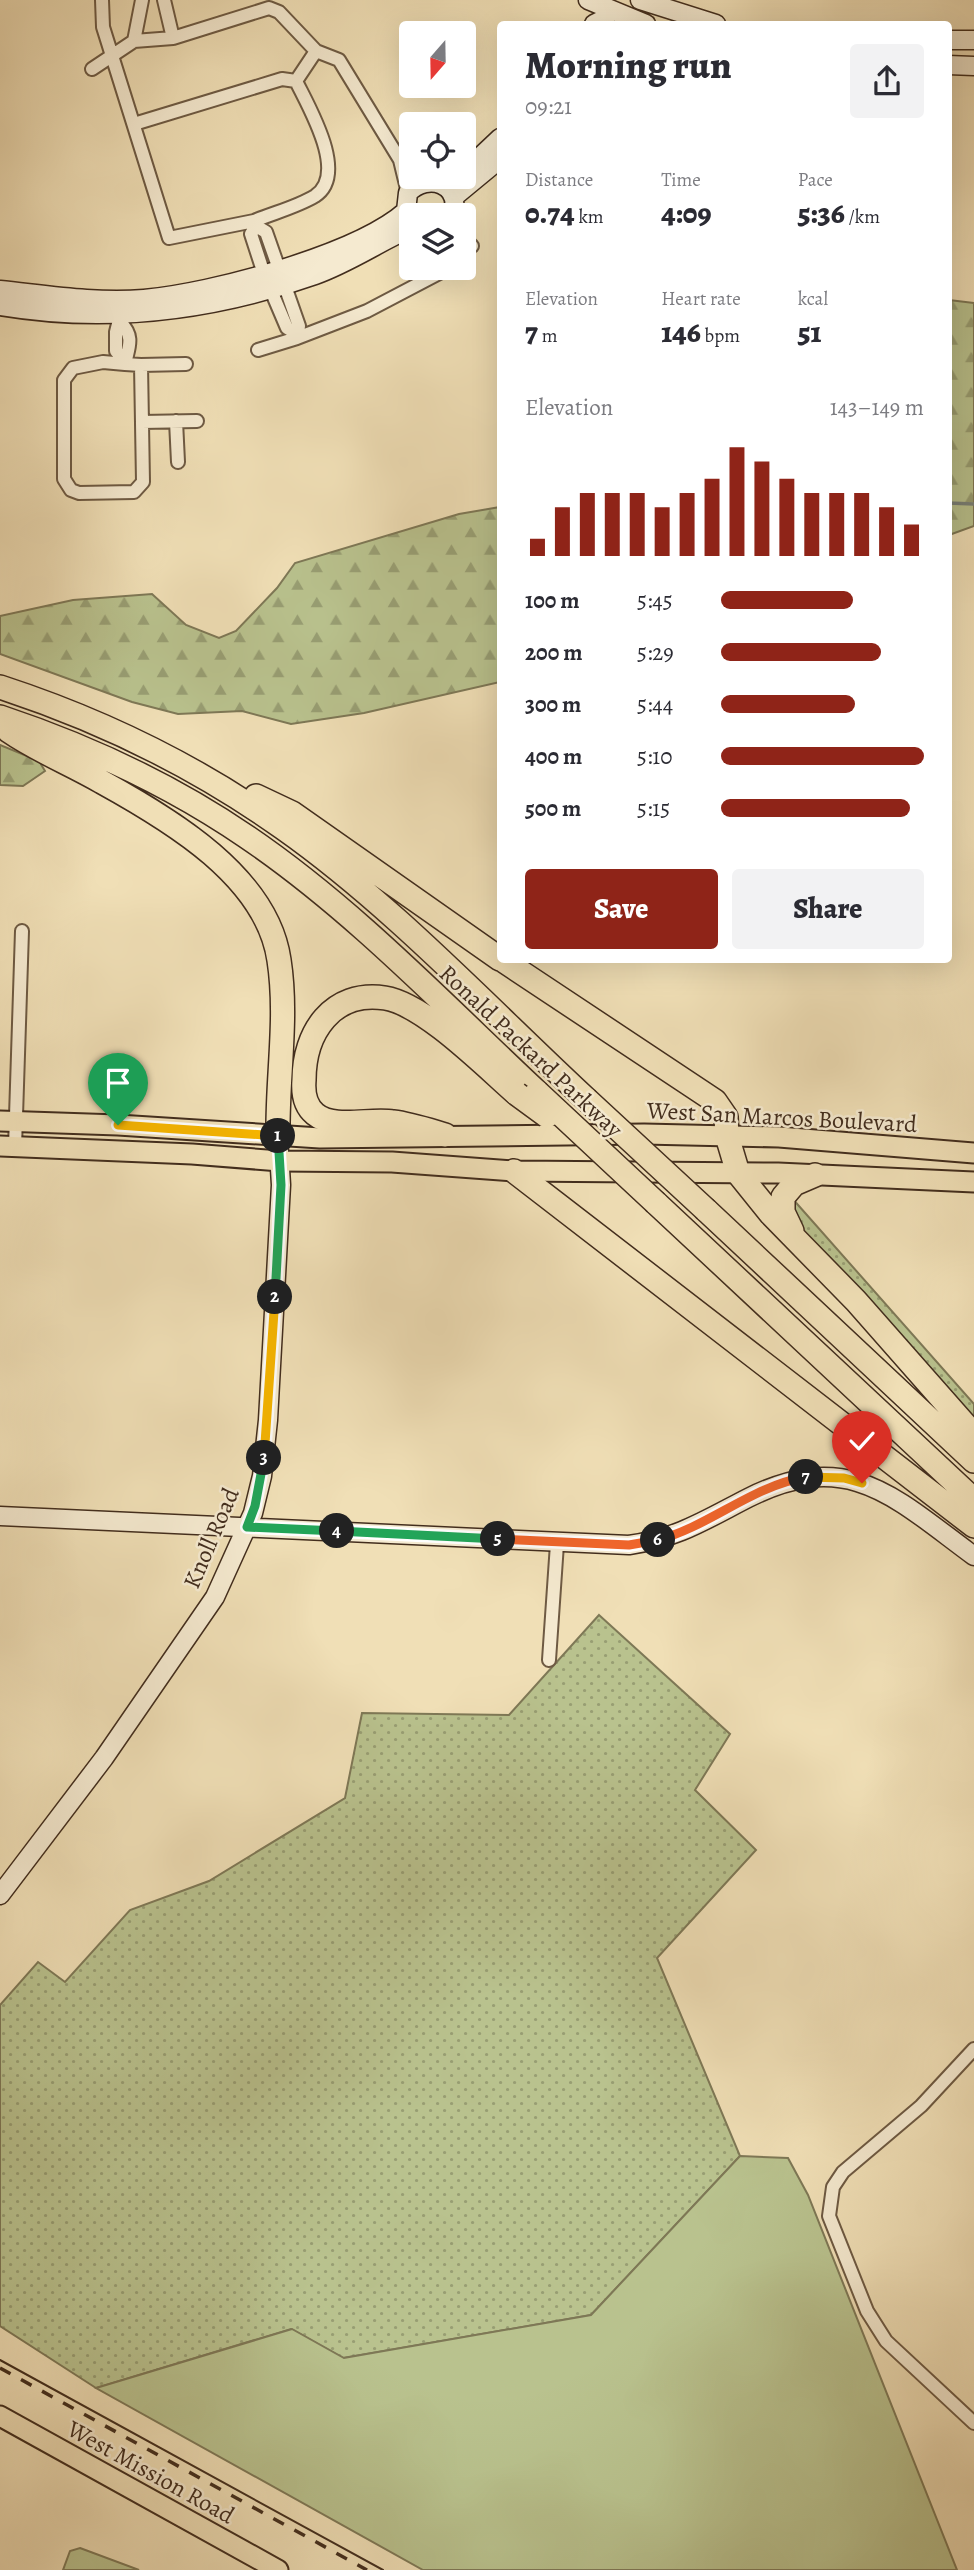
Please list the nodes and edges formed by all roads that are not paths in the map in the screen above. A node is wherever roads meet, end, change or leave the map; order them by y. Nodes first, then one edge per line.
1 (102, 0) edge
2 (142, 0) edge
3 (164, 0) edge
4 (588, 0) edge
5 (640, 0) edge
6 (607, 15) edge
7 (633, 21) edge
8 (706, 21) edge
9 (173, 38) junction
10 (952, 40) edge
11 (974, 40) edge
12 (134, 41) junction
13 (316, 51) junction
14 (111, 55) junction
15 (952, 65) edge
16 (974, 66) edge
17 (92, 69) dead end
18 (296, 81) junction
19 (134, 124) junction
20 (497, 141) edge
21 (399, 158) edge
22 (476, 161) edge
23 (497, 161) edge
24 (476, 172) edge
25 (399, 218) edge
26 (255, 224) junction
27 (274, 279) junction
28 (427, 280) edge
29 (0, 290) edge
30 (0, 306) edge
31 (120, 312) junction
32 (296, 335) junction
33 (258, 350) dead end
34 (125, 362) junction
35 (186, 364) dead end
36 (141, 365) junction
37 (176, 421) junction
38 (197, 421) dead end
39 (142, 422) junction
40 (178, 462) dead end
41 (0, 687) edge
42 (0, 717) edge
43 (0, 724) edge
44 (162, 752) junction
45 (22, 931) dead end
46 (497, 956) edge
47 (507, 963) edge
48 (527, 1093) junction
49 (8, 1121) edge
50 (204, 1130) junction
51 (445, 1135) junction
52 (278, 1136) junction
53 (727, 1136) junction
54 (8, 1146) edge
55 (156, 1152) junction
56 (974, 1153) edge
57 (280, 1161) junction
58 (514, 1171) junction
59 (738, 1173) junction
60 (815, 1175) junction
61 (974, 1182) edge
62 (798, 1243) junction
63 (974, 1435) edge
64 (974, 1461) edge
65 (974, 1500) edge
66 (0, 1516) edge
67 (974, 1526) edge
68 (247, 1527) junction
69 (557, 1544) junction
70 (974, 1556) edge
71 (549, 1660) dead end
72 (0, 1895) edge
73 (974, 2049) edge
74 (0, 2416) edge
75 (974, 2423) edge
76 (278, 2570) edge

1 - 14 street
2 - 12 street
3 - 9 street
4 - 6 street
5 - 8 street
6 - 7 street
9 - 12 street
9 - 13 street
10 - 11 street
12 - 14 street
13 - 18 street
13 - 21 street
14 - 17 street
14 - 19 street
15 - 16 street
18 - 19 street
18 - 26 street
19 - 26 street
20 - 22 street
23 - 24 street
25 - 27 street
26 - 27 street
27 - 31 street
27 - 32 street
28 - 32 street
29 - 31 street
30 - 31 street
31 - 34 street
32 - 33 street
34 - 36 street
34 - 39 street
35 - 36 street
36 - 39 street
37 - 38 street
37 - 39 street
37 - 40 street
41 - 44 highway, Ronald Packard Parkway
42 - 48 highway, Ronald Packard Parkway
43 - 52 highway
44 - 46 highway
44 - 64 highway, Ronald Packard Parkway, bridge
45 - 49 street
47 - 53 highway
48 - 51 highway
48 - 65 highway, Ronald Packard Parkway, bridge
49 - 50 main road, West San Marcos Boulevard
49 - 54 street
50 - 52 main road, West San Marcos Boulevard
50 - 55 main road
51 - 52 main road, West San Marcos Boulevard
51 - 53 main road, West San Marcos Boulevard
52 - 57 street, Knoll Road
53 - 56 main road, West San Marcos Boulevard
53 - 59 highway
54 - 55 main road
55 - 57 main road
57 - 58 main road
57 - 68 street, Knoll Road
58 - 59 main road
58 - 67 highway
59 - 60 main road
59 - 62 highway
60 - 61 main road
60 - 62 highway
62 - 63 highway
66 - 68 street
68 - 69 street
68 - 72 street, Knoll Road
69 - 70 street
69 - 71 street
73 - 75 street
74 - 76 main road, West Mission Road

